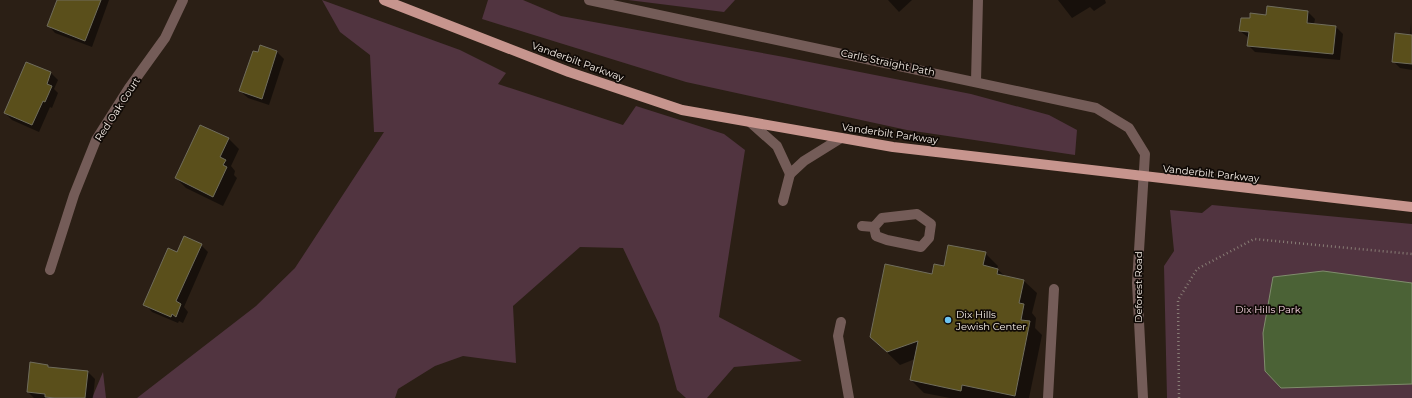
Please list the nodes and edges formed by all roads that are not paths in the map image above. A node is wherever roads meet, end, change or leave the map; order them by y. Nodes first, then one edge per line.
1 (183, 0) edge
2 (384, 0) edge
3 (590, 0) edge
4 (978, 0) edge
5 (976, 80) junction
6 (750, 122) junction
7 (841, 138) junction
8 (790, 174) junction
9 (1142, 177) junction
10 (783, 201) dead end
11 (1412, 208) edge
12 (862, 226) dead end
13 (874, 227) junction
14 (50, 270) dead end
15 (1054, 289) dead end
16 (841, 322) dead end
17 (849, 398) edge
18 (1048, 398) edge
19 (1143, 398) edge

1 - 14 street, Red Oak Court
2 - 6 main road, Vanderbilt Parkway
3 - 5 street, Carlls Straight Path
4 - 5 street
5 - 9 street, Carlls Straight Path
6 - 7 main road, Vanderbilt Parkway
6 - 8 street
7 - 8 street
7 - 9 main road, Vanderbilt Parkway
8 - 10 street
9 - 11 main road, Vanderbilt Parkway
9 - 19 street, Deforest Road
12 - 13 street
13 - 13 street
15 - 18 street
16 - 17 street

